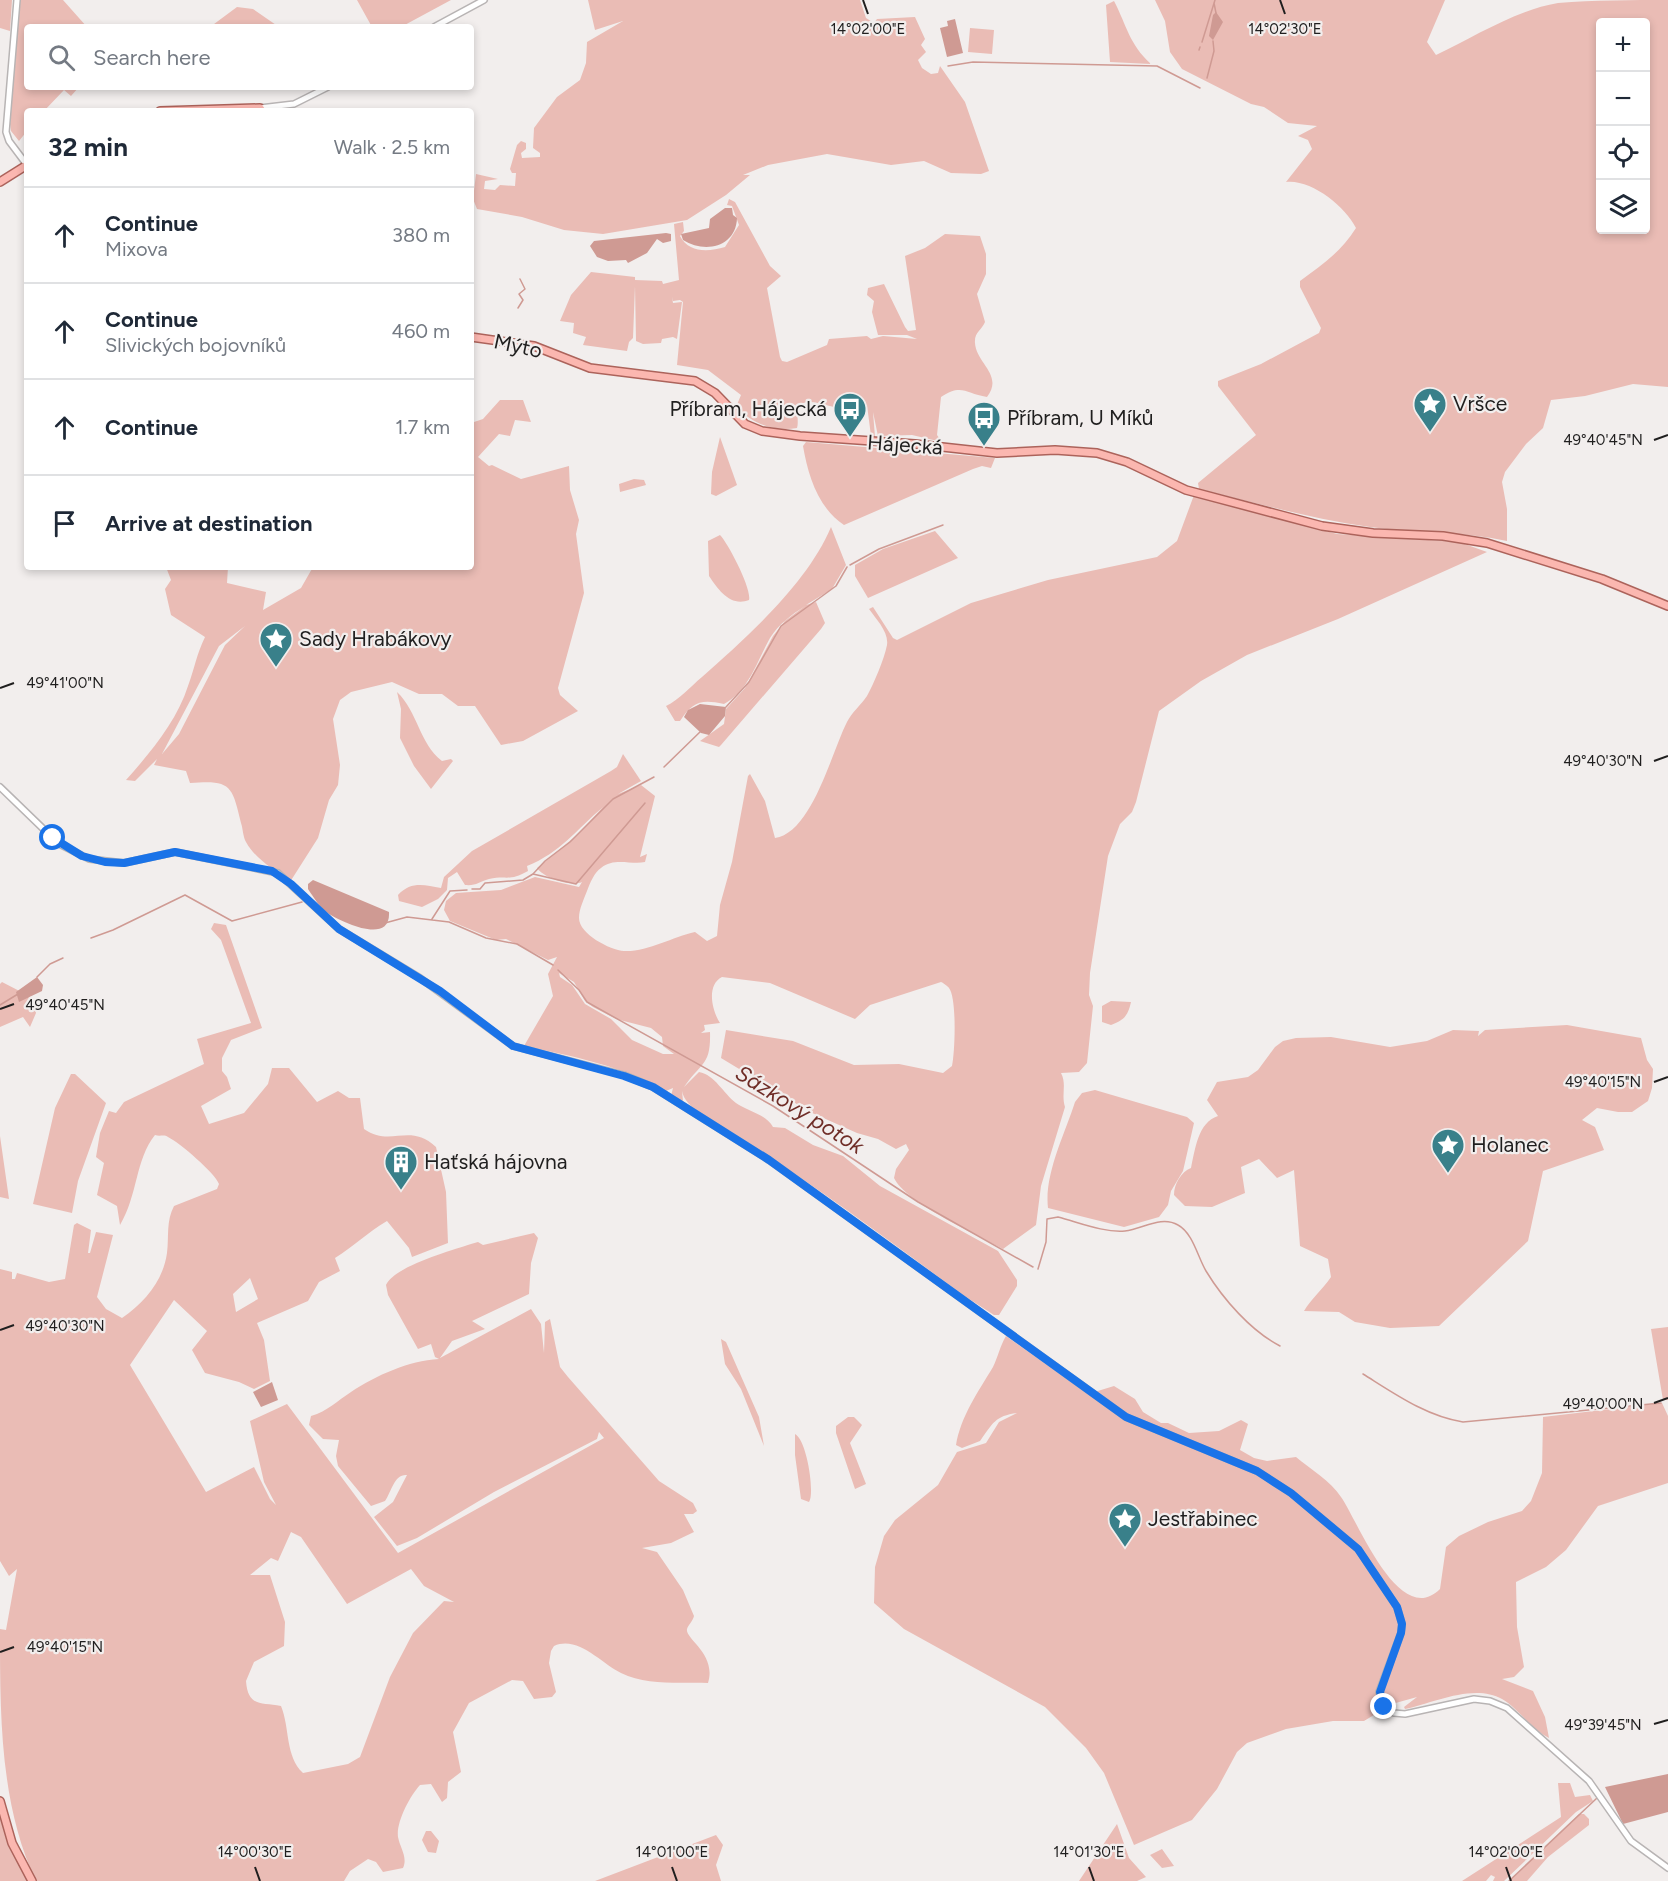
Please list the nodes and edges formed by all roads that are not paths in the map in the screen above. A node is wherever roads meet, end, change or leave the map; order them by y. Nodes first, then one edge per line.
1 (17, 0) edge
2 (484, 0) edge
3 (440, 24) edge
4 (322, 90) edge
5 (289, 106) junction
6 (270, 108) edge
7 (285, 108) edge
8 (24, 161) edge
9 (24, 167) edge
10 (0, 182) edge
11 (474, 337) edge
12 (565, 359) joint
13 (1668, 606) edge
14 (0, 787) edge
15 (0, 1801) edge
16 (1668, 1868) edge
17 (32, 1881) edge

1 - 8 street
2 - 3 street
4 - 5 street
5 - 6 street
5 - 7 street
9 - 10 main road
11 - 12 main road, Mýto
12 - 13 main road, Hájecká
14 - 16 street
15 - 17 main road

